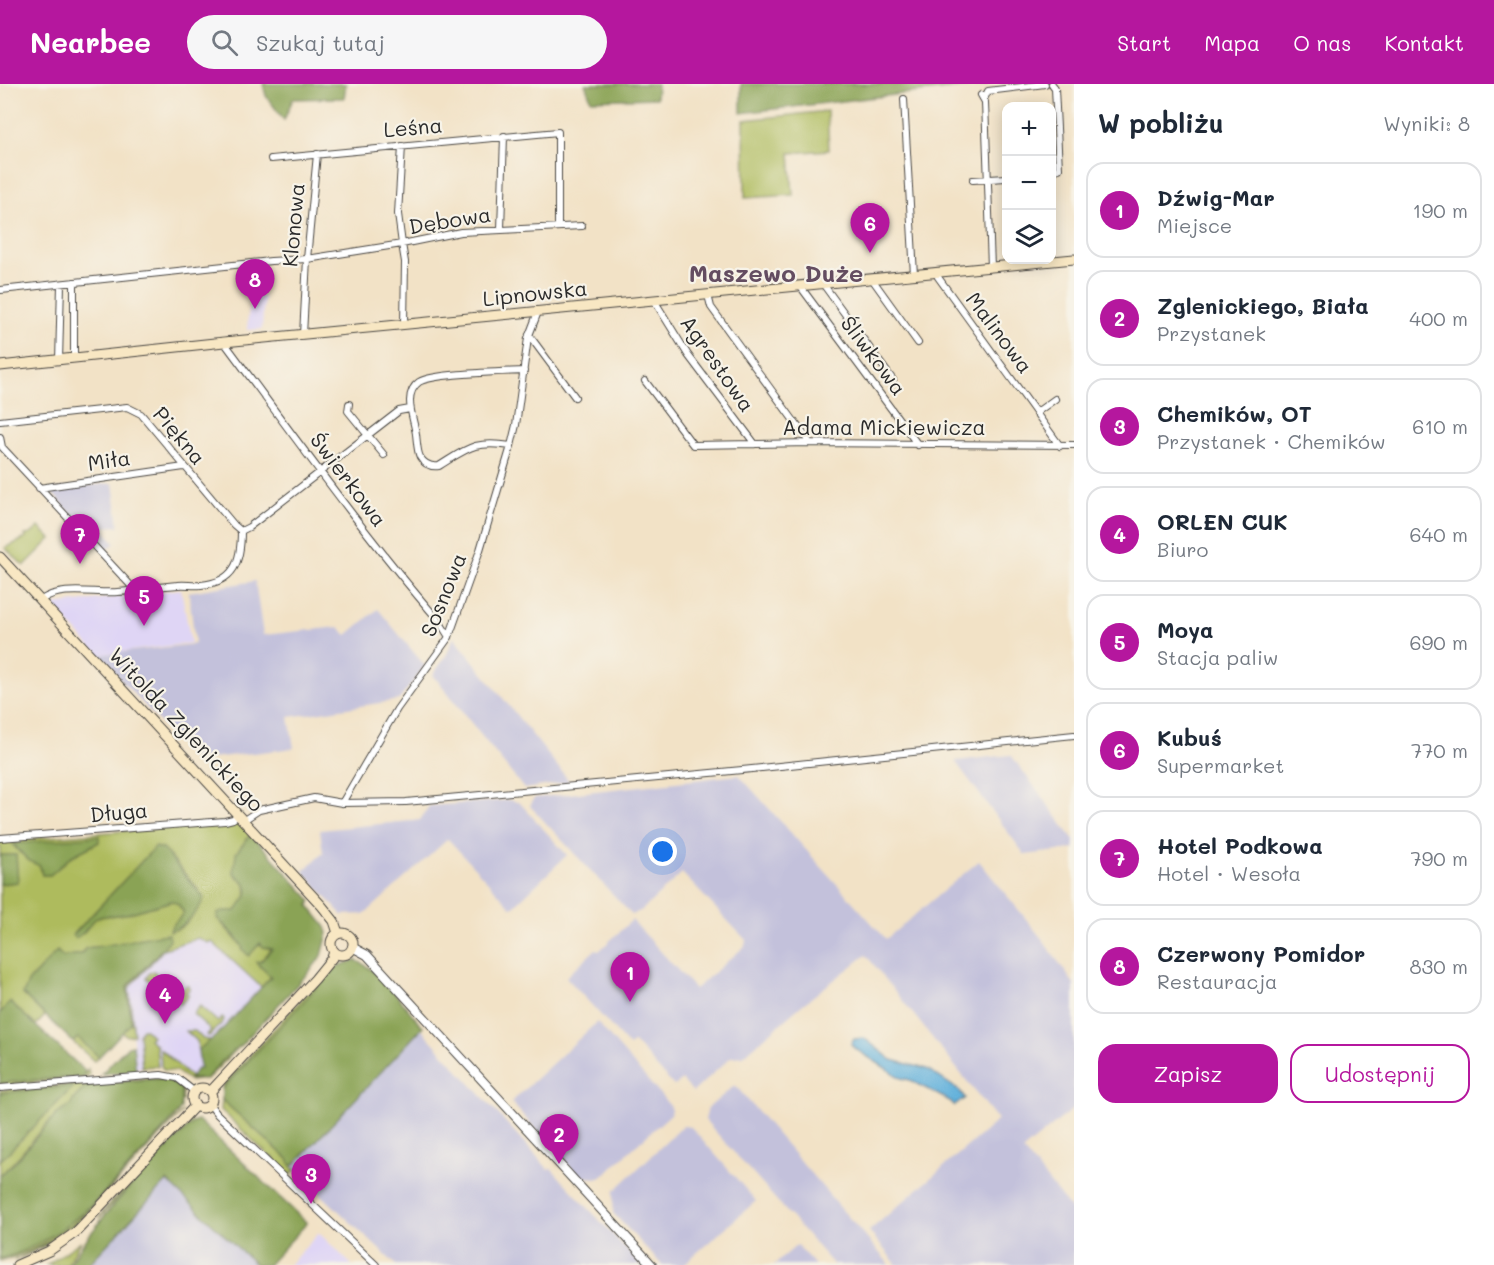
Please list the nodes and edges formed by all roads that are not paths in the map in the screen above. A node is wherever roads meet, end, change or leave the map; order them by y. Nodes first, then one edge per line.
1 (1045, 84) edge
2 (1052, 84) edge
3 (904, 99) dead end
4 (504, 136) junction
5 (402, 146) junction
6 (317, 154) junction
7 (271, 159) dead end
8 (1056, 170) edge
9 (1002, 178) edge
10 (988, 179) junction
11 (973, 180) dead end
12 (582, 226) dead end
13 (558, 227) junction
14 (501, 229) junction
15 (402, 244) junction
16 (307, 259) junction
17 (1074, 259) edge
18 (991, 267) junction
19 (937, 273) junction
20 (914, 275) junction
21 (872, 279) junction
22 (74, 282) junction
23 (61, 284) junction
24 (823, 284) junction
25 (800, 286) junction
26 (2, 290) dead end
27 (708, 295) junction
28 (654, 300) junction
29 (538, 312) junction
30 (404, 325) junction
31 (303, 335) junction
32 (529, 335) junction
33 (224, 342) junction
34 (918, 343) dead end
35 (74, 359) junction
36 (59, 361) junction
37 (0, 366) edge
38 (524, 371) junction
39 (893, 380) dead end
40 (645, 381) dead end
41 (575, 397) dead end
42 (1055, 399) dead end
43 (349, 404) dead end
44 (410, 409) junction
45 (1037, 412) junction
46 (0, 421) edge
47 (368, 435) junction
48 (0, 437) edge
49 (810, 443) junction
50 (755, 444) junction
51 (918, 445) junction
52 (1074, 445) edge
53 (511, 446) junction
54 (1060, 446) junction
55 (384, 455) dead end
56 (184, 467) junction
57 (320, 473) junction
58 (39, 488) junction
59 (241, 531) junction
60 (0, 556) edge
61 (135, 590) junction
62 (41, 600) junction
63 (449, 637) junction
64 (1074, 735) edge
65 (342, 803) junction
66 (241, 817) junction
67 (0, 838) edge
68 (338, 933) junction
69 (352, 948) junction
70 (334, 951) junction
71 (0, 1088) edge
72 (195, 1092) junction
73 (210, 1092) junction
74 (210, 1105) junction
75 (195, 1106) junction
76 (17, 1265) edge
77 (376, 1265) edge
78 (652, 1265) edge

1 - 10 street
2 - 8 street
3 - 20 street
4 - 5 street, Leśna
4 - 13 street, Leśna
4 - 14 street
5 - 6 street, Leśna
5 - 15 street
6 - 7 street, Leśna
6 - 16 street, Klonowa
9 - 10 street
10 - 11 street
10 - 18 street
12 - 13 street, Dębowa
13 - 14 street, Dębowa
14 - 15 street, Dębowa
15 - 16 street
15 - 30 street, Dębowa
16 - 22 street
16 - 31 street, Klonowa
17 - 18 main road, Lipnowska
18 - 19 main road, Lipnowska
19 - 20 main road, Lipnowska
19 - 45 street, Malinowa
20 - 21 main road, Lipnowska
21 - 24 main road, Lipnowska
21 - 34 street
22 - 23 street
22 - 35 street
23 - 26 street
23 - 36 street
24 - 25 main road, Lipnowska
24 - 39 street
25 - 27 main road, Lipnowska
25 - 51 street, Śliwkowa
27 - 28 main road, Lipnowska
27 - 49 street
28 - 29 main road, Lipnowska
28 - 50 street, Agrestowa
29 - 30 main road, Lipnowska
29 - 32 street, Sosnowa
30 - 31 main road, Lipnowska
31 - 33 main road, Lipnowska
32 - 38 street, Sosnowa
32 - 41 street
33 - 35 main road, Lipnowska
33 - 57 street, Świerkowa
35 - 36 main road, Lipnowska
36 - 37 main road, Lipnowska
38 - 44 street
38 - 53 street, Sosnowa
40 - 50 street, Adama Mickiewicza
42 - 45 street
43 - 47 street
44 - 47 street
44 - 53 street
45 - 54 street, Malinowa
46 - 56 street, Piękna
47 - 55 street
47 - 57 street
48 - 58 street
49 - 50 street, Adama Mickiewicza
49 - 51 street, Adama Mickiewicza
51 - 54 street, Adama Mickiewicza
52 - 54 street, Adama Mickiewicza
53 - 63 street, Sosnowa
56 - 58 street, Miła
56 - 59 street, Piękna
57 - 59 street
57 - 63 street, Świerkowa
58 - 61 street
59 - 61 street
60 - 62 main road, Witolda Zglenickiego
61 - 62 street
62 - 66 main road, Witolda Zglenickiego
63 - 65 street, Sosnowa
64 - 65 street
65 - 66 street
66 - 67 street, Długa
66 - 68 main road, Witolda Zglenickiego
68 - 69 main road
68 - 70 main road
69 - 70 main road
69 - 78 street
70 - 73 main road
71 - 72 street
72 - 73 main road
72 - 75 main road
73 - 74 main road
74 - 75 main road
74 - 77 street
75 - 76 main road

